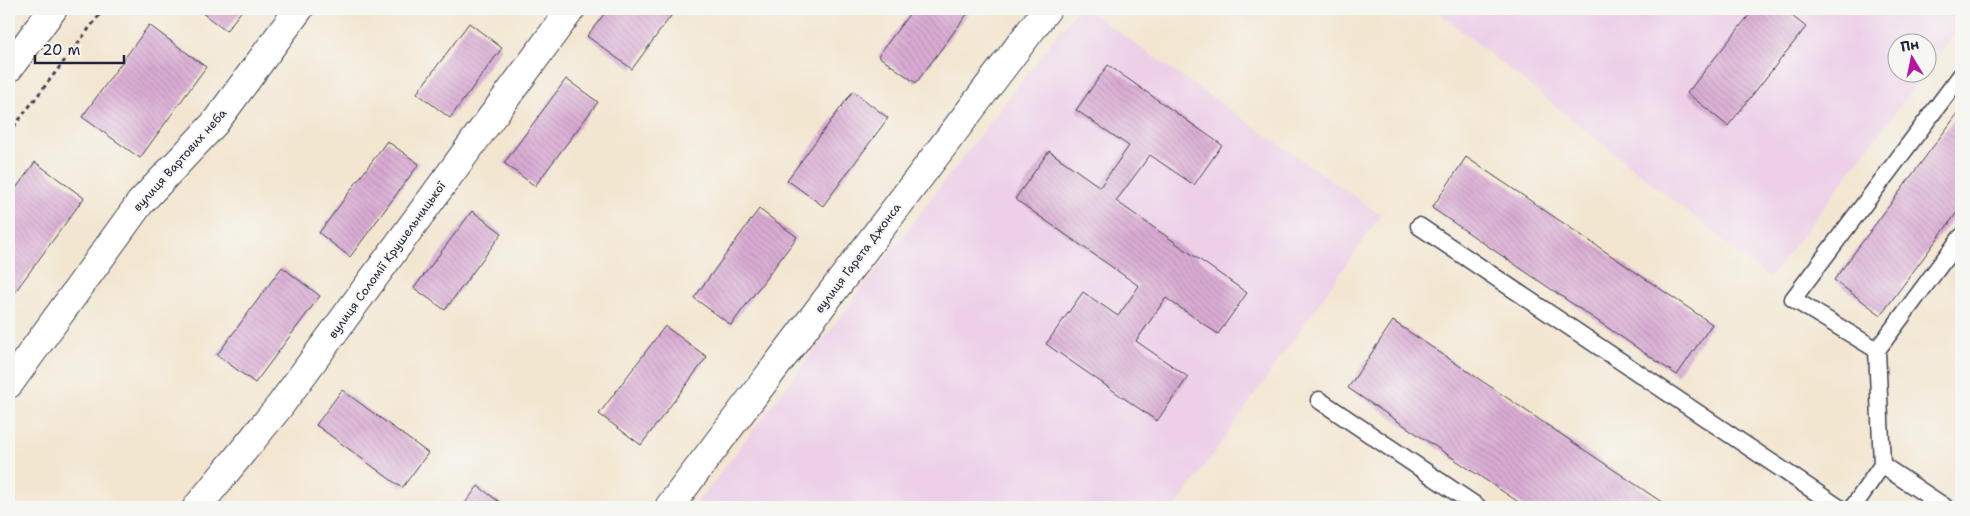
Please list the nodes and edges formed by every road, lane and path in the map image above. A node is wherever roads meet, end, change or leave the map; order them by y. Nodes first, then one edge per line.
1 (104, 9) edge
2 (299, 9) edge
3 (571, 9) edge
4 (1047, 9) edge
5 (50, 10) edge
6 (9, 68) edge
7 (1961, 74) edge
8 (9, 133) edge
9 (1420, 226) dead end
10 (1961, 237) edge
11 (1878, 350) junction
12 (9, 384) edge
13 (1319, 400) dead end
14 (1882, 465) junction
15 (197, 507) edge
16 (669, 507) edge
17 (1478, 507) edge
18 (1838, 507) edge
19 (1853, 507) edge
20 (1946, 507) edge

1 - 8 path
2 - 12 street, вулиця Вартових неба
3 - 15 street, вулиця Соломії Крушельницької
4 - 16 street, вулиця Ґарета Джонса
5 - 6 street
7 - 11 lane
9 - 18 lane
10 - 11 lane
11 - 14 lane
13 - 17 lane
14 - 19 lane
14 - 20 lane

